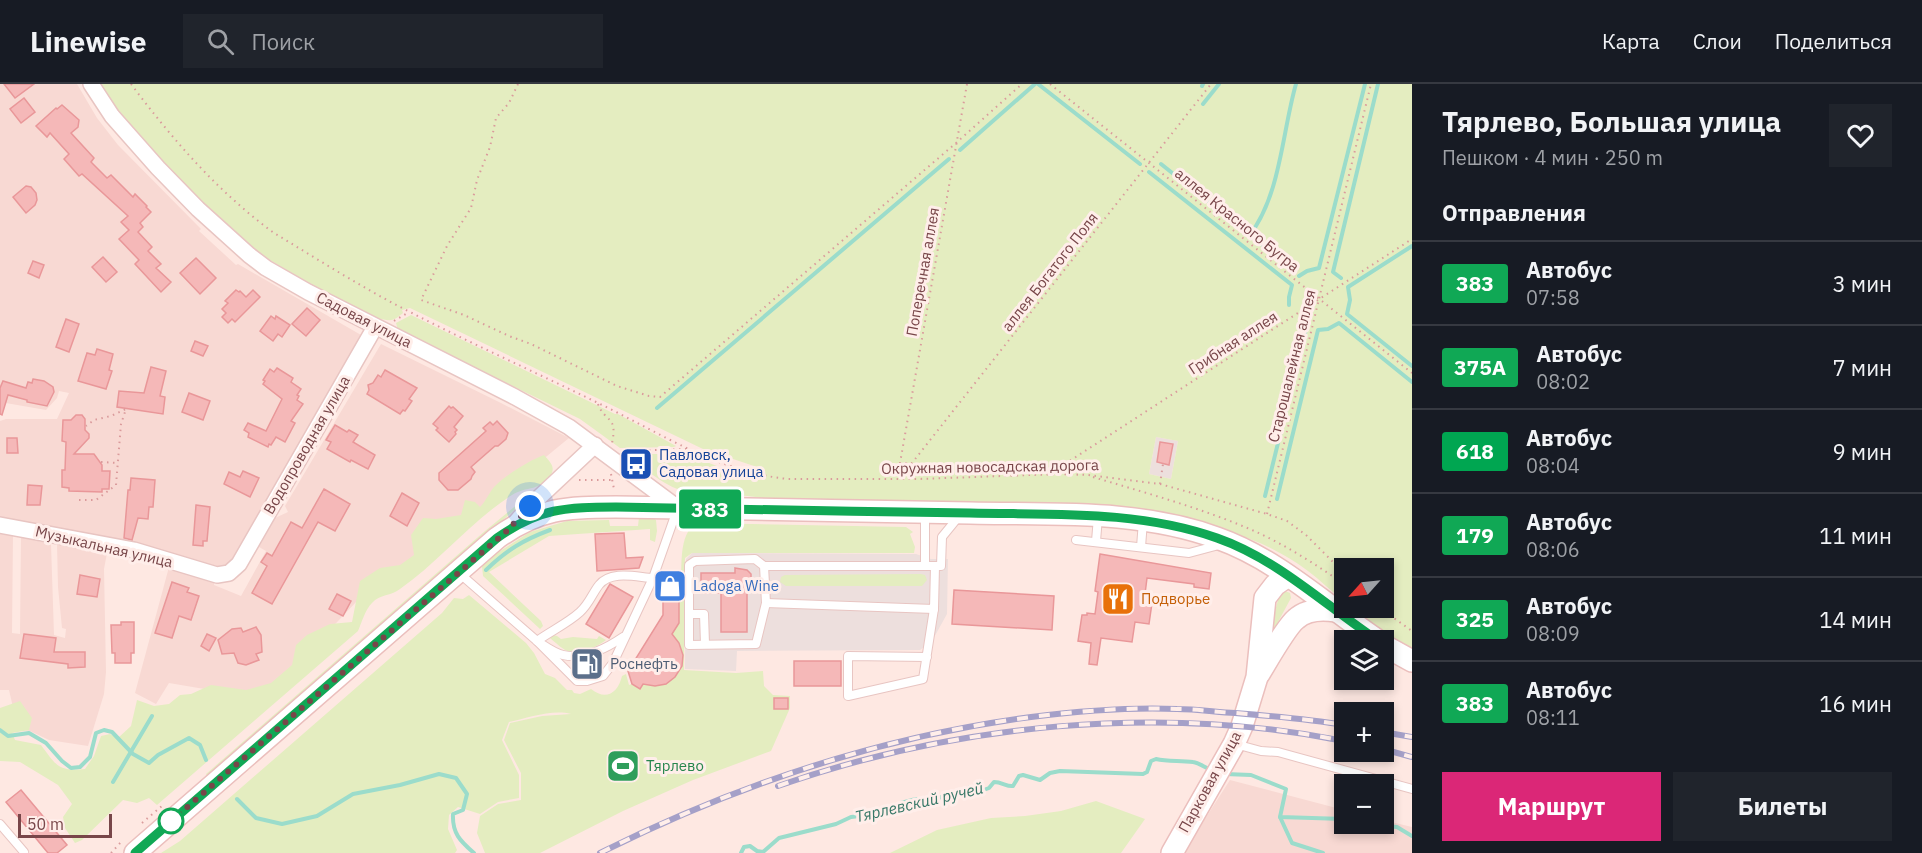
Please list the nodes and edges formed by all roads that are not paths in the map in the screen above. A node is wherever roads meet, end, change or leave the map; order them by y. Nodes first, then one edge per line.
1 (91, 84) edge
2 (375, 327) junction
3 (594, 445) junction
4 (678, 508) junction
5 (926, 512) junction
6 (962, 513) junction
7 (1098, 516) junction
8 (1143, 520) junction
9 (0, 525) edge
10 (508, 530) junction
11 (1076, 540) dead end
12 (1096, 541) junction
13 (1230, 543) junction
14 (1141, 547) junction
15 (1255, 555) junction
16 (239, 564) joint
17 (764, 566) junction
18 (925, 566) junction
19 (935, 566) junction
20 (458, 572) junction
21 (653, 578) junction
22 (1293, 579) junction
23 (1265, 598) junction
24 (766, 603) junction
25 (934, 609) junction
26 (1334, 610) edge
27 (1334, 611) edge
28 (688, 614) junction
29 (1346, 618) edge
30 (1295, 619) junction
31 (1363, 630) edge
32 (624, 636) junction
33 (537, 641) junction
34 (705, 644) junction
35 (1394, 651) edge
36 (927, 657) junction
37 (1412, 661) edge
38 (1257, 677) junction
39 (1230, 749) junction
40 (1412, 789) edge
41 (0, 824) edge
42 (24, 852) edge
43 (135, 853) edge
44 (1172, 853) edge

1 - 2 street, Садовая улица
2 - 3 street, Садовая улица
2 - 16 street, Водопроводная улица
3 - 4 street, Садовая улица
3 - 10 street
4 - 5 main road
4 - 10 main road
4 - 21 lane
5 - 6 main road
5 - 18 lane
6 - 7 main road
6 - 19 lane
7 - 8 main road
7 - 12 lane
8 - 13 main road
8 - 14 lane
9 - 16 street, Музыкальная улица
10 - 20 main road
11 - 12 lane
12 - 14 lane
13 - 14 lane
13 - 15 main road
15 - 22 main road
15 - 23 main road, Парковая улица
17 - 18 lane
17 - 24 lane
17 - 28 lane
18 - 19 lane
19 - 25 lane
20 - 33 lane
20 - 43 main road
21 - 32 lane
21 - 33 lane
22 - 23 main road
22 - 26 main road
22 - 30 main road
23 - 38 main road, Парковая улица
24 - 25 lane
24 - 34 lane
25 - 36 lane
27 - 30 main road
28 - 34 lane
28 - 34 lane
29 - 31 main road
30 - 38 main road, Парковая улица
32 - 33 lane
32 - 33 lane
35 - 37 main road
36 - 36 lane
38 - 39 main road, Парковая улица
39 - 40 lane
39 - 44 main road, Парковая улица
41 - 42 lane

